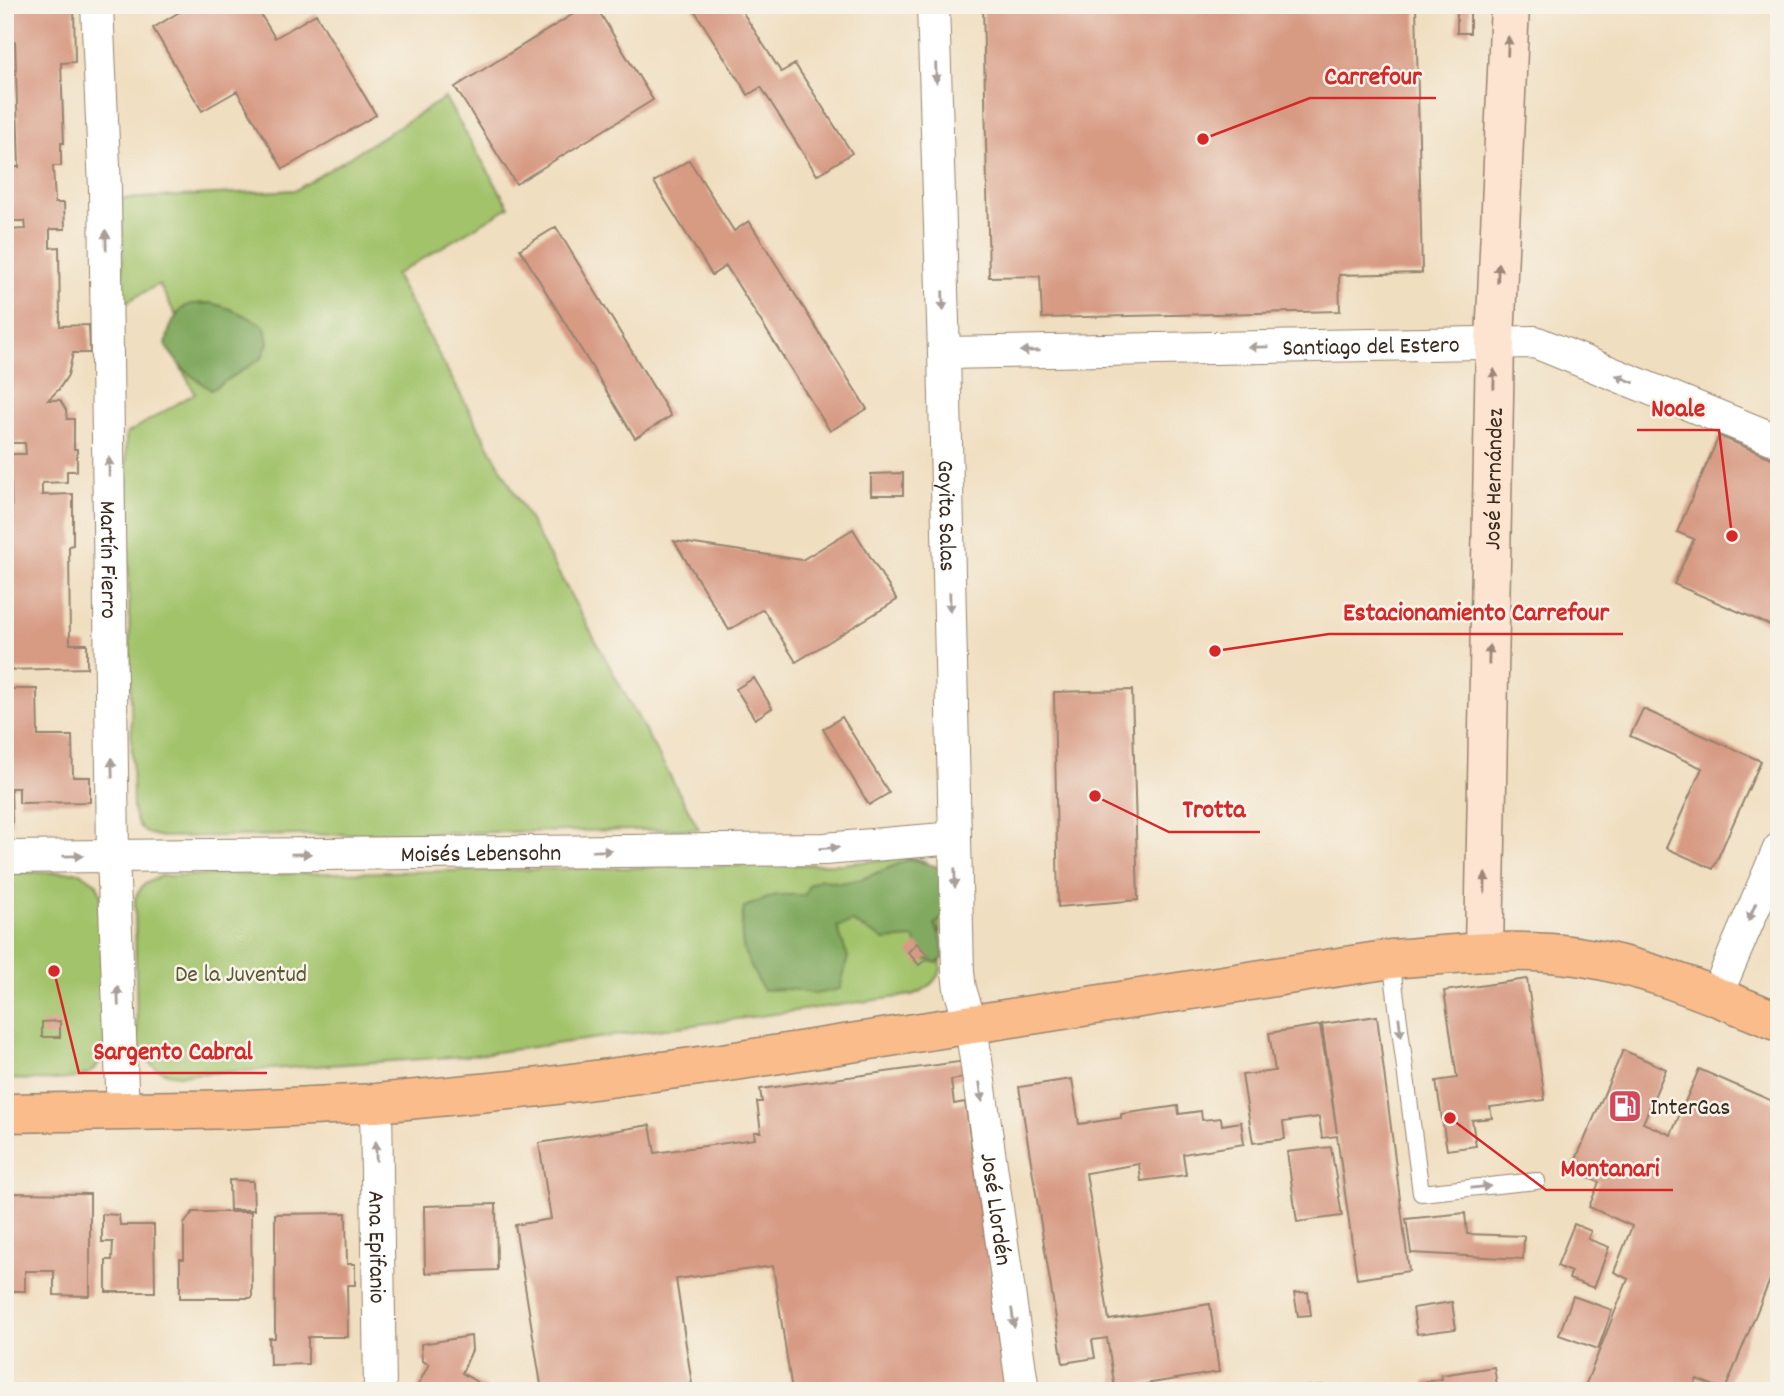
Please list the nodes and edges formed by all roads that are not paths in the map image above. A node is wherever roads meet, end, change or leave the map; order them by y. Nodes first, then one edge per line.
1 (97, 5) edge
2 (933, 5) edge
3 (1510, 5) edge
4 (1495, 341) junction
5 (944, 353) junction
6 (1779, 441) edge
7 (955, 838) junction
8 (1779, 849) edge
9 (113, 856) junction
10 (5, 857) edge
11 (1484, 951) junction
12 (1391, 960) junction
13 (1716, 996) junction
14 (1779, 1022) edge
15 (971, 1025) junction
16 (376, 1102) junction
17 (122, 1113) junction
18 (5, 1114) edge
19 (1537, 1181) dead end
20 (380, 1391) edge
21 (1023, 1391) edge

9 -> 1 street, Martín Fierro
2 -> 5 street, Goyita Salas
4 -> 3 street, José Hernández
4 -> 5 street, Santiago del Estero
6 -> 4 street, Santiago del Estero
11 -> 4 street, José Hernández
5 -> 7 street, Goyita Salas
9 -> 7 street, Moisés Lebensohn
7 -> 15 street, Goyita Salas
8 -> 13 street
10 -> 9 street, Moisés Lebensohn
17 -> 9 street, Martín Fierro
11 - 12 main road
11 - 13 main road
12 - 15 main road
12 -> 19 lane
13 - 14 main road
15 - 16 main road
15 -> 21 street, José Llordén
16 - 17 main road
20 -> 16 street, Ana Epifanio
17 - 18 main road

